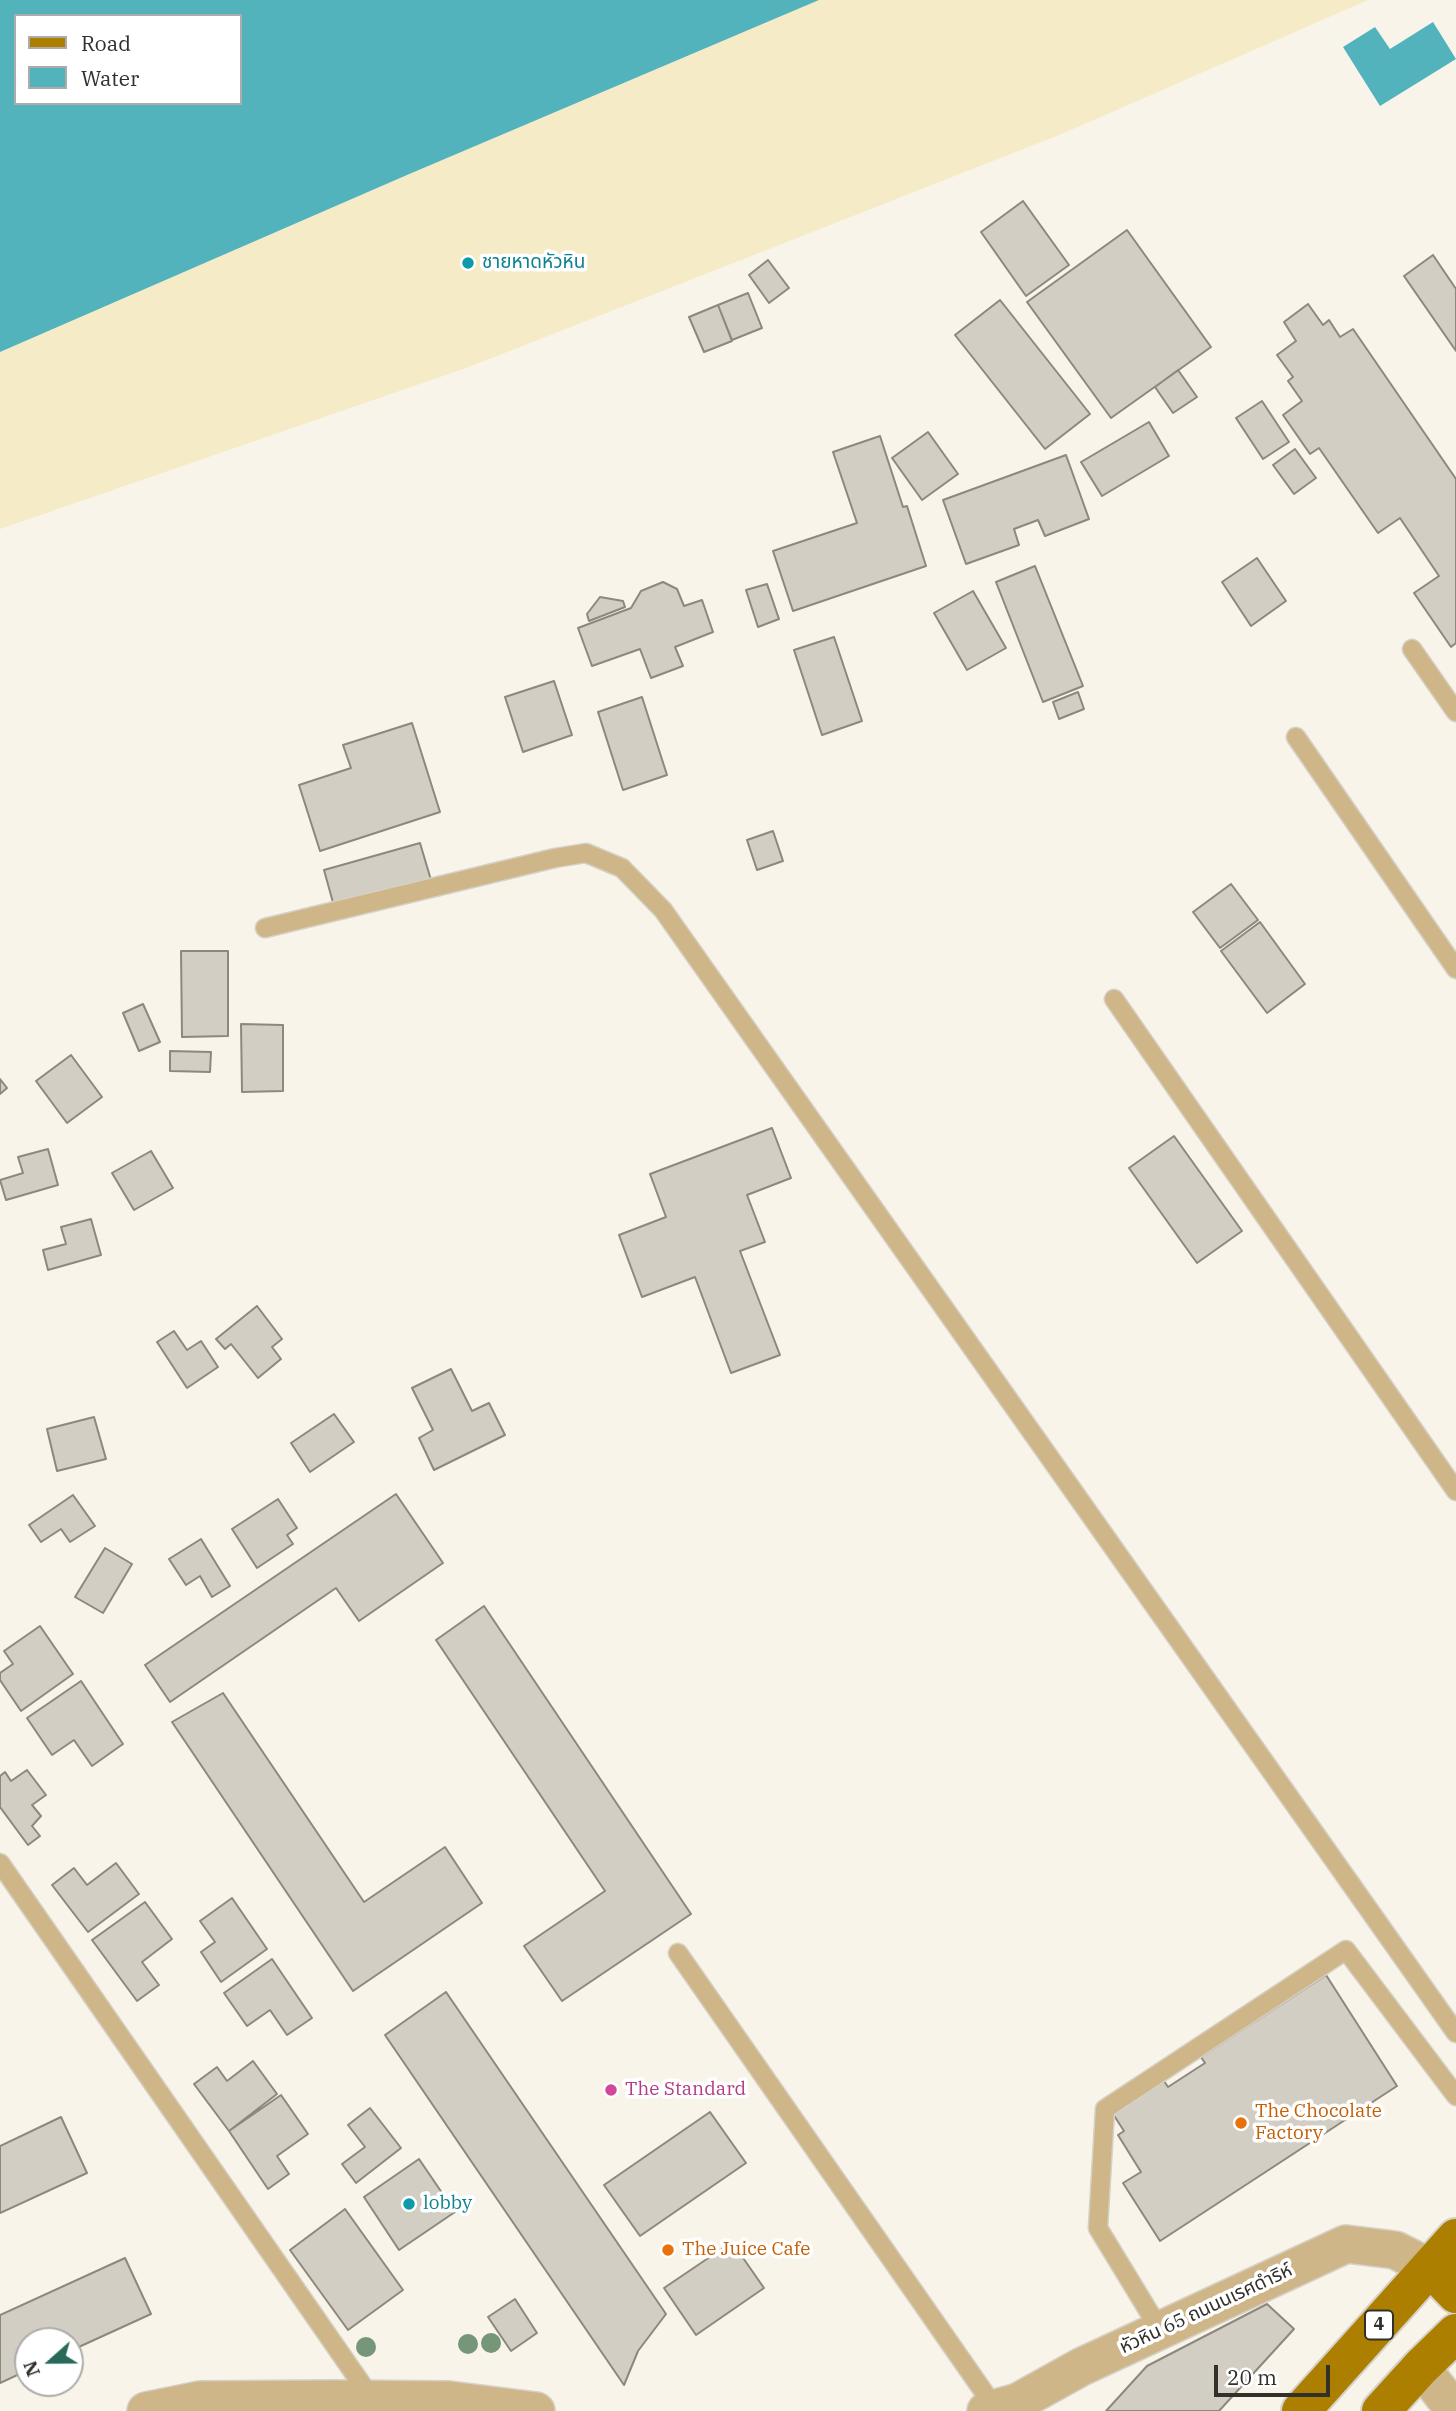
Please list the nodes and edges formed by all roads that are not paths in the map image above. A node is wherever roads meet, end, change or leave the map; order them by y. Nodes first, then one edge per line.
1 (1412, 649) dead end
2 (1456, 712) edge
3 (1296, 737) dead end
4 (265, 928) dead end
5 (1456, 969) edge
6 (1114, 999) dead end
7 (1456, 1491) edge
8 (0, 1863) edge
9 (678, 1953) dead end
10 (1456, 2034) edge
11 (1456, 2096) edge
12 (1456, 2238) edge
13 (1443, 2281) edge
14 (1160, 2330) junction
15 (1456, 2333) edge
16 (1421, 2367) junction
17 (372, 2399) junction
18 (991, 2410) edge
19 (146, 2411) edge
20 (536, 2411) edge
21 (1301, 2411) edge
22 (1381, 2411) edge
23 (1455, 2411) edge

1 - 2 lane
3 - 5 lane
4 - 10 lane
6 - 7 lane
8 - 17 lane
9 - 18 lane
11 - 14 lane
12 - 13 main road, 4
13 - 14 street, หัวหิน 65 ถนนนเรศดำริห์
13 - 21 main road, 4
14 - 18 street, หัวหิน 65 ถนนนเรศดำริห์
15 - 16 main road
16 - 22 main road
16 - 23 street
17 - 19 street
17 - 20 street

